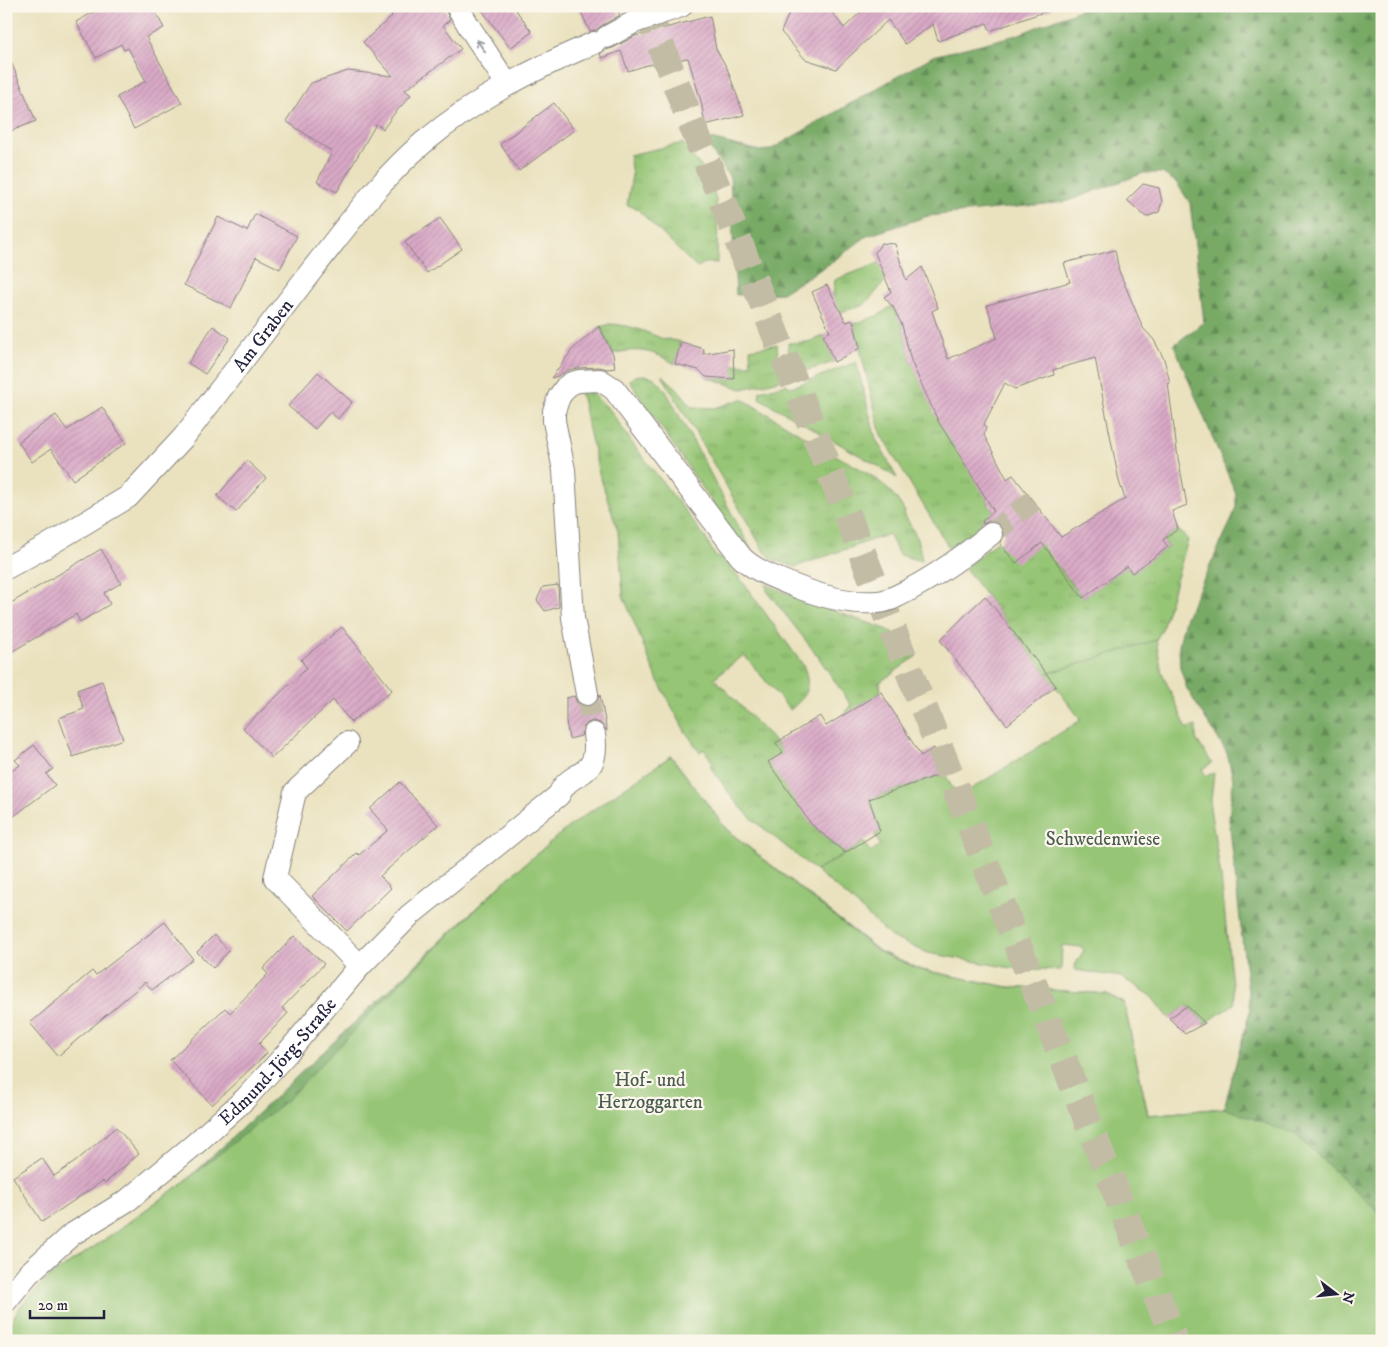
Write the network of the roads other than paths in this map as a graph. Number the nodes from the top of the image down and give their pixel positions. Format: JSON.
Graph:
{"nodes":[{"id":1,"x":457,"y":6,"type":"edge"},
{"id":2,"x":681,"y":6,"type":"edge"},
{"id":3,"x":507,"y":84,"type":"junction"},
{"id":4,"x":991,"y":534,"type":"tunnel mouth"},
{"id":5,"x":6,"y":568,"type":"edge"},
{"id":6,"x":587,"y":694,"type":"tunnel mouth"},
{"id":7,"x":594,"y":734,"type":"tunnel mouth"},
{"id":8,"x":347,"y":743,"type":"dead end"},
{"id":9,"x":360,"y":966,"type":"junction"},
{"id":10,"x":6,"y":1301,"type":"edge"}],
"edges":[{"from":3,"to":1,"type":"street","one_way":true},
{"from":2,"to":3,"type":"street","name":"Am Graben"},
{"from":3,"to":5,"type":"street","name":"Am Graben"},
{"from":4,"to":6,"type":"street"},
{"from":7,"to":9,"type":"street","name":"Edmund-Jörg-Straße"},
{"from":8,"to":9,"type":"street"},
{"from":9,"to":10,"type":"street","name":"Edmund-Jörg-Straße"}]}
